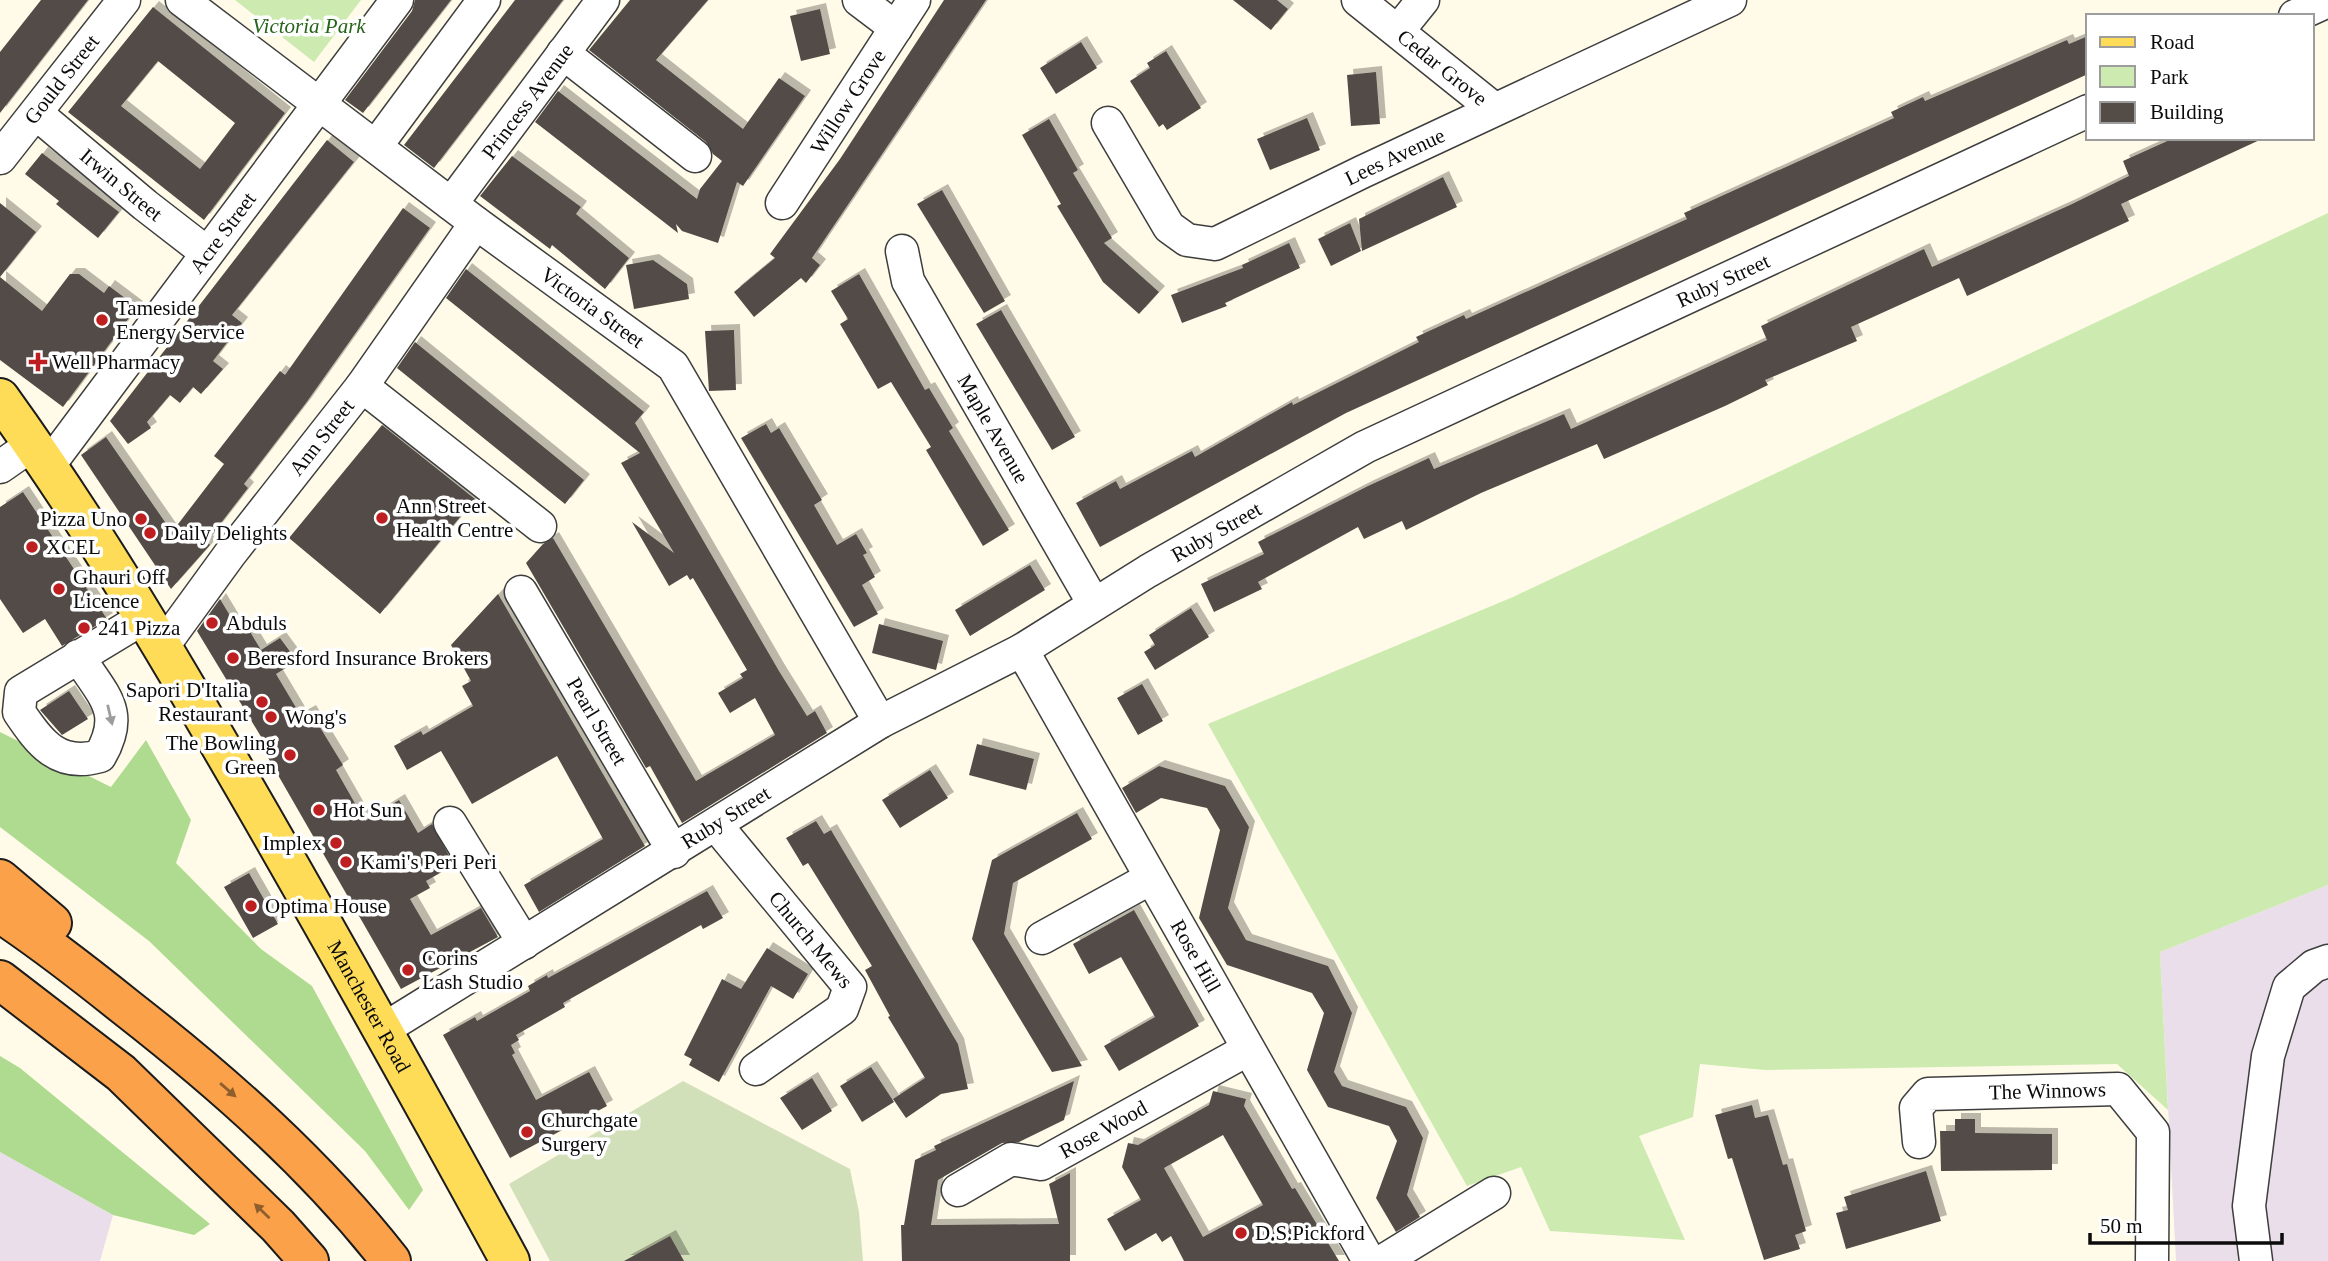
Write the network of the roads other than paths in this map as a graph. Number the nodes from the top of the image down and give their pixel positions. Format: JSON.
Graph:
{"nodes":[{"id":1,"x":124,"y":0,"type":"edge"},
{"id":2,"x":182,"y":0,"type":"edge"},
{"id":3,"x":397,"y":0,"type":"edge"},
{"id":4,"x":484,"y":0,"type":"edge"},
{"id":5,"x":603,"y":0,"type":"edge"},
{"id":6,"x":859,"y":0,"type":"edge"},
{"id":7,"x":914,"y":0,"type":"edge"},
{"id":8,"x":1358,"y":0,"type":"edge"},
{"id":9,"x":1423,"y":0,"type":"edge"},
{"id":10,"x":1730,"y":0,"type":"edge"},
{"id":11,"x":896,"y":28,"type":"junction"},
{"id":12,"x":1398,"y":31,"type":"junction"},
{"id":13,"x":563,"y":53,"type":"junction"},
{"id":14,"x":319,"y":104,"type":"junction"},
{"id":15,"x":1493,"y":109,"type":"junction"},
{"id":16,"x":2086,"y":112,"type":"edge"},
{"id":17,"x":37,"y":114,"type":"junction"},
{"id":18,"x":1108,"y":123,"type":"dead end"},
{"id":19,"x":376,"y":146,"type":"junction"},
{"id":20,"x":695,"y":156,"type":"dead end"},
{"id":21,"x":0,"y":158,"type":"edge"},
{"id":22,"x":782,"y":203,"type":"dead end"},
{"id":23,"x":451,"y":204,"type":"junction"},
{"id":24,"x":476,"y":223,"type":"junction"},
{"id":25,"x":902,"y":251,"type":"dead end"},
{"id":26,"x":207,"y":253,"type":"junction"},
{"id":27,"x":362,"y":386,"type":"junction"},
{"id":28,"x":0,"y":398,"type":"edge"},
{"id":29,"x":41,"y":454,"type":"junction"},
{"id":30,"x":0,"y":467,"type":"edge"},
{"id":31,"x":540,"y":526,"type":"dead end"},
{"id":32,"x":521,"y":592,"type":"dead end"},
{"id":33,"x":1094,"y":604,"type":"junction"},
{"id":34,"x":154,"y":631,"type":"junction"},
{"id":35,"x":1022,"y":650,"type":"junction"},
{"id":36,"x":78,"y":656,"type":"junction"},
{"id":37,"x":880,"y":722,"type":"junction"},
{"id":38,"x":450,"y":823,"type":"dead end"},
{"id":39,"x":716,"y":825,"type":"junction"},
{"id":40,"x":674,"y":852,"type":"junction"},
{"id":41,"x":1151,"y":878,"type":"junction"},
{"id":42,"x":0,"y":879,"type":"edge"},
{"id":43,"x":0,"y":913,"type":"edge"},
{"id":44,"x":1042,"y":938,"type":"dead end"},
{"id":45,"x":524,"y":943,"type":"junction"},
{"id":46,"x":2328,"y":961,"type":"edge"},
{"id":47,"x":0,"y":980,"type":"edge"},
{"id":48,"x":0,"y":1004,"type":"edge"},
{"id":49,"x":384,"y":1029,"type":"junction"},
{"id":50,"x":1247,"y":1051,"type":"junction"},
{"id":51,"x":188,"y":1056,"type":"junction"},
{"id":52,"x":756,"y":1069,"type":"dead end"},
{"id":53,"x":121,"y":1073,"type":"junction"},
{"id":54,"x":1919,"y":1142,"type":"dead end"},
{"id":55,"x":958,"y":1190,"type":"dead end"},
{"id":56,"x":1494,"y":1193,"type":"dead end"},
{"id":57,"x":309,"y":1261,"type":"edge"},
{"id":58,"x":391,"y":1261,"type":"edge"},
{"id":59,"x":510,"y":1261,"type":"edge"},
{"id":60,"x":1369,"y":1261,"type":"edge"},
{"id":61,"x":1383,"y":1261,"type":"edge"},
{"id":62,"x":2152,"y":1261,"type":"edge"},
{"id":63,"x":2256,"y":1261,"type":"edge"}],
"edges":[{"from":1,"to":17,"type":"street","name":"Gould Street"},
{"from":2,"to":14,"type":"street","name":"Victoria Street"},
{"from":3,"to":14,"type":"street","name":"Acre Street"},
{"from":4,"to":19,"type":"street"},
{"from":5,"to":13,"type":"street","name":"Princess Avenue"},
{"from":6,"to":11,"type":"street"},
{"from":7,"to":11,"type":"street","name":"Willow Grove"},
{"from":8,"to":12,"type":"street","name":"Cedar Grove"},
{"from":9,"to":12,"type":"street"},
{"from":10,"to":15,"type":"street","name":"Lees Avenue"},
{"from":11,"to":22,"type":"street","name":"Willow Grove"},
{"from":12,"to":15,"type":"street","name":"Cedar Grove"},
{"from":13,"to":20,"type":"street"},
{"from":13,"to":23,"type":"street","name":"Princess Avenue"},
{"from":14,"to":19,"type":"street","name":"Victoria Street"},
{"from":14,"to":26,"type":"street","name":"Acre Street"},
{"from":15,"to":18,"type":"street","name":"Lees Avenue"},
{"from":16,"to":33,"type":"street","name":"Ruby Street"},
{"from":17,"to":21,"type":"street","name":"Gould Street"},
{"from":17,"to":26,"type":"street","name":"Irwin Street"},
{"from":19,"to":23,"type":"street","name":"Victoria Street"},
{"from":23,"to":24,"type":"street","name":"Victoria Street"},
{"from":24,"to":27,"type":"street","name":"Ann Street"},
{"from":24,"to":37,"type":"street","name":"Victoria Street"},
{"from":25,"to":33,"type":"street","name":"Maple Avenue"},
{"from":26,"to":29,"type":"street","name":"Acre Street"},
{"from":27,"to":31,"type":"street"},
{"from":27,"to":34,"type":"street","name":"Ann Street"},
{"from":28,"to":29,"type":"main road","name":"Manchester Road"},
{"from":29,"to":30,"type":"street","name":"Acre Street"},
{"from":29,"to":34,"type":"main road","name":"Manchester Road"},
{"from":32,"to":40,"type":"street","name":"Pearl Street"},
{"from":33,"to":35,"type":"street","name":"Ruby Street"},
{"from":34,"to":36,"type":"street"},
{"from":34,"to":49,"type":"main road","name":"Manchester Road"},
{"from":35,"to":37,"type":"street","name":"Ruby Street"},
{"from":35,"to":41,"type":"street","name":"Rose Hill"},
{"from":36,"to":36,"type":"street","one_way":true},
{"from":37,"to":39,"type":"street","name":"Ruby Street"},
{"from":38,"to":45,"type":"street"},
{"from":39,"to":40,"type":"street","name":"Ruby Street"},
{"from":39,"to":52,"type":"street","name":"Church Mews"},
{"from":40,"to":45,"type":"street","name":"Ruby Street"},
{"from":41,"to":44,"type":"street"},
{"from":41,"to":50,"type":"street","name":"Rose Hill"},
{"from":42,"to":51,"type":"highway"},
{"from":43,"to":51,"type":"highway"},
{"from":45,"to":49,"type":"street","name":"Ruby Street"},
{"from":46,"to":63,"type":"street"},
{"from":47,"to":53,"type":"highway"},
{"from":48,"to":53,"type":"highway"},
{"from":49,"to":59,"type":"main road","name":"Manchester Road"},
{"from":50,"to":55,"type":"street","name":"Rose Wood"},
{"from":50,"to":60,"type":"street","name":"Rose Hill"},
{"from":51,"to":58,"type":"highway","one_way":true},
{"from":57,"to":53,"type":"highway","one_way":true},
{"from":54,"to":62,"type":"street","name":"The Winnows"},
{"from":56,"to":61,"type":"street"}]}
